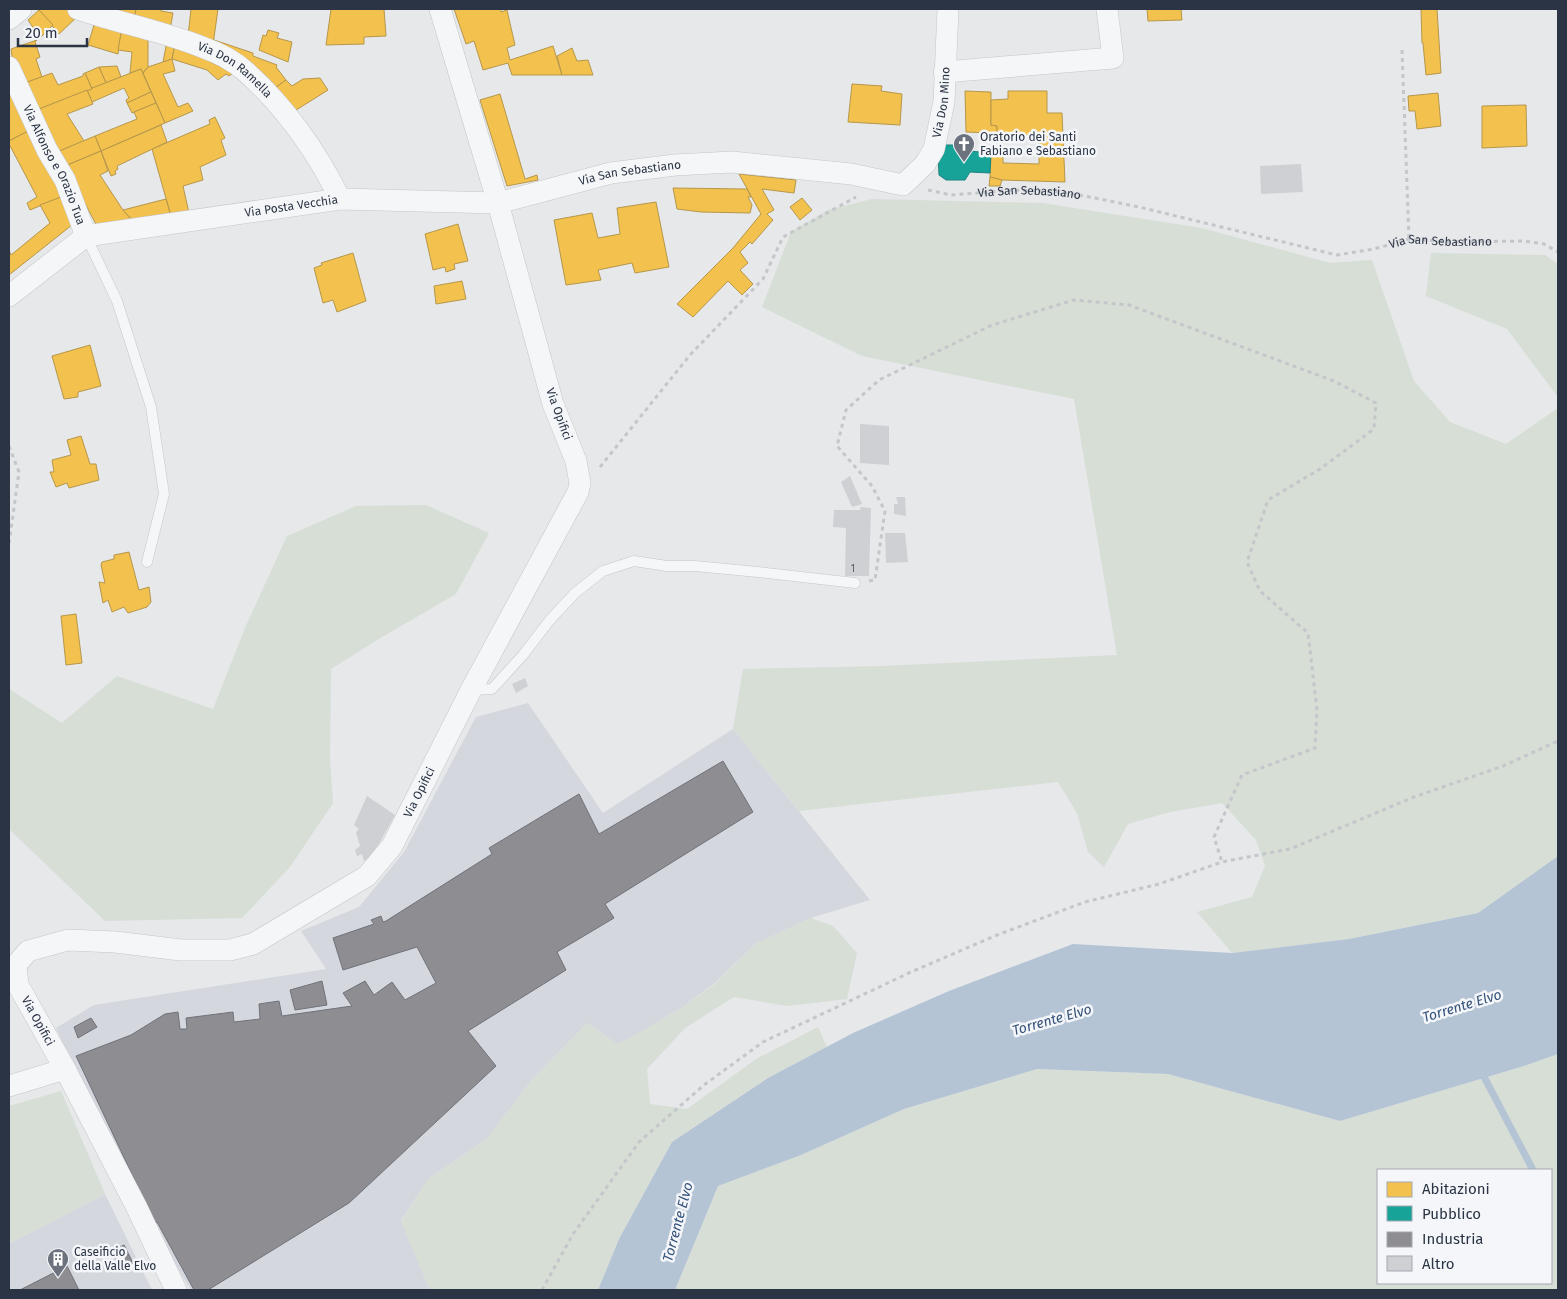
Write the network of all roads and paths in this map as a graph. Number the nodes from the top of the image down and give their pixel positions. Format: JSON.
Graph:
{"nodes":[{"id":1,"x":21,"y":9,"type":"edge"},
{"id":2,"x":78,"y":9,"type":"edge"},
{"id":3,"x":440,"y":9,"type":"edge"},
{"id":4,"x":948,"y":9,"type":"edge"},
{"id":5,"x":1107,"y":9,"type":"edge"},
{"id":6,"x":9,"y":19,"type":"edge"},
{"id":7,"x":1402,"y":50,"type":"dead end"},
{"id":8,"x":9,"y":67,"type":"edge"},
{"id":9,"x":944,"y":72,"type":"junction"},
{"id":10,"x":874,"y":179,"type":"junction"},
{"id":11,"x":903,"y":184,"type":"junction"},
{"id":12,"x":340,"y":199,"type":"junction"},
{"id":13,"x":498,"y":203,"type":"junction"},
{"id":14,"x":86,"y":236,"type":"junction"},
{"id":15,"x":1409,"y":239,"type":"junction"},
{"id":16,"x":1558,"y":252,"type":"edge"},
{"id":17,"x":9,"y":296,"type":"edge"},
{"id":18,"x":9,"y":446,"type":"edge"},
{"id":19,"x":578,"y":492,"type":"junction"},
{"id":20,"x":9,"y":542,"type":"edge"},
{"id":21,"x":147,"y":562,"type":"dead end"},
{"id":22,"x":855,"y":583,"type":"joint"},
{"id":23,"x":472,"y":690,"type":"junction"},
{"id":24,"x":1558,"y":741,"type":"edge"},
{"id":25,"x":1222,"y":862,"type":"junction"},
{"id":26,"x":65,"y":1069,"type":"junction"},
{"id":27,"x":9,"y":1086,"type":"edge"},
{"id":28,"x":176,"y":1290,"type":"edge"},
{"id":29,"x":542,"y":1290,"type":"edge"}],
"edges":[{"from":1,"to":6,"type":"street"},
{"from":2,"to":12,"type":"street","name":"Via Don Ramella"},
{"from":3,"to":13,"type":"street","name":"Via Opifici"},
{"from":4,"to":9,"type":"street","name":"Via Don Mino"},
{"from":5,"to":9,"type":"street"},
{"from":7,"to":15,"type":"path"},
{"from":8,"to":14,"type":"street","name":"Via Alfonso e Orazio Tua"},
{"from":9,"to":11,"type":"street","name":"Via Don Mino"},
{"from":10,"to":11,"type":"street","name":"Via San Sebastiano"},
{"from":10,"to":13,"type":"street","name":"Via San Sebastiano"},
{"from":10,"to":19,"type":"path"},
{"from":11,"to":15,"type":"path","name":"Via San Sebastiano"},
{"from":12,"to":13,"type":"street","name":"Via Posta Vecchia"},
{"from":12,"to":14,"type":"street","name":"Via Posta Vecchia"},
{"from":13,"to":19,"type":"street","name":"Via Opifici"},
{"from":14,"to":17,"type":"street"},
{"from":14,"to":21,"type":"lane"},
{"from":15,"to":16,"type":"path","name":"Via San Sebastiano"},
{"from":18,"to":20,"type":"path"},
{"from":19,"to":23,"type":"street","name":"Via Opifici"},
{"from":22,"to":23,"type":"lane"},
{"from":22,"to":25,"type":"path"},
{"from":23,"to":26,"type":"street","name":"Via Opifici"},
{"from":24,"to":25,"type":"path"},
{"from":25,"to":29,"type":"path"},
{"from":26,"to":27,"type":"street"},
{"from":26,"to":28,"type":"street","name":"Via Opifici"}]}
